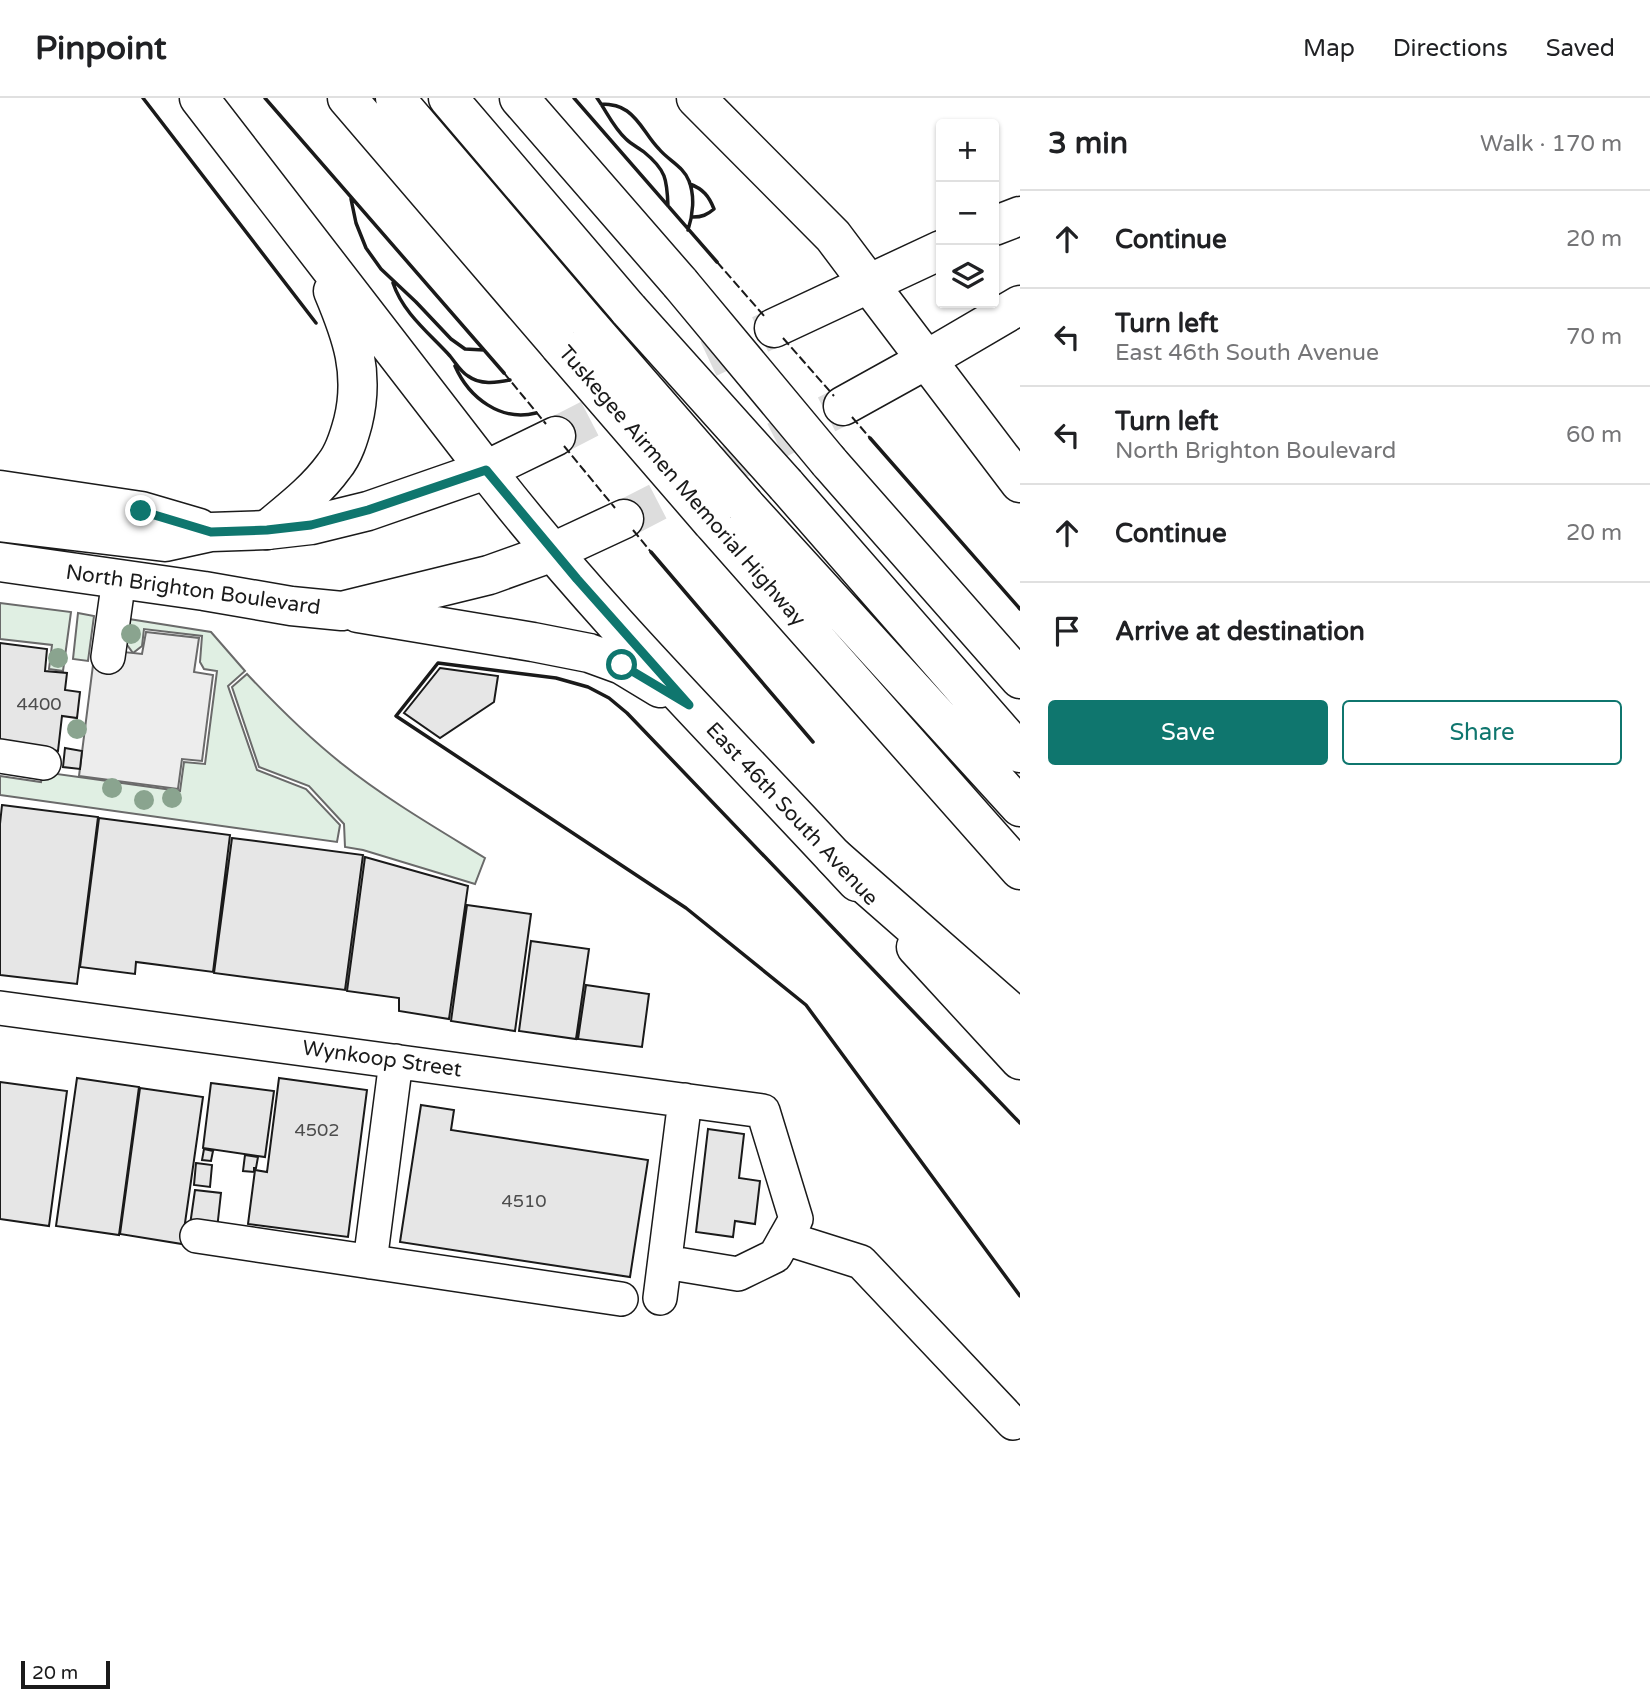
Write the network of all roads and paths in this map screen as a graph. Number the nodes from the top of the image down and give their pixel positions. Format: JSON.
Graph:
{"nodes":[{"id":1,"x":199,"y":98,"type":"edge"},
{"id":2,"x":347,"y":98,"type":"edge"},
{"id":3,"x":395,"y":98,"type":"edge"},
{"id":4,"x":448,"y":98,"type":"edge"},
{"id":5,"x":519,"y":98,"type":"edge"},
{"id":6,"x":696,"y":98,"type":"edge"},
{"id":7,"x":1020,"y":216,"type":"edge"},
{"id":8,"x":999,"y":224,"type":"edge"},
{"id":9,"x":316,"y":250,"type":"junction"},
{"id":10,"x":936,"y":252,"type":"edge"},
{"id":11,"x":869,"y":284,"type":"junction"},
{"id":12,"x":1020,"y":305,"type":"edge"},
{"id":13,"x":774,"y":328,"type":"tunnel mouth"},
{"id":14,"x":576,"y":337,"type":"junction"},
{"id":15,"x":926,"y":360,"type":"junction"},
{"id":16,"x":843,"y":406,"type":"tunnel mouth"},
{"id":17,"x":556,"y":436,"type":"tunnel mouth"},
{"id":18,"x":486,"y":470,"type":"junction"},
{"id":19,"x":1020,"y":483,"type":"edge"},
{"id":20,"x":0,"y":490,"type":"edge"},
{"id":21,"x":729,"y":513,"type":"junction"},
{"id":22,"x":624,"y":519,"type":"tunnel mouth"},
{"id":23,"x":0,"y":522,"type":"edge"},
{"id":24,"x":267,"y":530,"type":"junction"},
{"id":25,"x":211,"y":532,"type":"junction"},
{"id":26,"x":553,"y":552,"type":"junction"},
{"id":27,"x":0,"y":562,"type":"edge"},
{"id":28,"x":119,"y":579,"type":"junction"},
{"id":29,"x":342,"y":611,"type":"junction"},
{"id":30,"x":108,"y":657,"type":"dead end"},
{"id":31,"x":1020,"y":679,"type":"edge"},
{"id":32,"x":689,"y":705,"type":"junction"},
{"id":33,"x":1020,"y":753,"type":"edge"},
{"id":34,"x":0,"y":757,"type":"edge"},
{"id":35,"x":44,"y":763,"type":"dead end"},
{"id":36,"x":1020,"y":807,"type":"edge"},
{"id":37,"x":834,"y":857,"type":"junction"},
{"id":38,"x":1020,"y":870,"type":"edge"},
{"id":39,"x":0,"y":1008,"type":"edge"},
{"id":40,"x":1020,"y":1020,"type":"edge"},
{"id":41,"x":1020,"y":1060,"type":"edge"},
{"id":42,"x":396,"y":1061,"type":"junction"},
{"id":43,"x":685,"y":1100,"type":"junction"},
{"id":44,"x":197,"y":1236,"type":"dead end"},
{"id":45,"x":785,"y":1238,"type":"junction"},
{"id":46,"x":370,"y":1262,"type":"junction"},
{"id":47,"x":665,"y":1262,"type":"junction"},
{"id":48,"x":660,"y":1298,"type":"dead end"},
{"id":49,"x":621,"y":1299,"type":"dead end"},
{"id":50,"x":1013,"y":1423,"type":"dead end"}],
"edges":[{"from":1,"to":9,"type":"main road"},
{"from":2,"to":14,"type":"main road","name":"Tuskegee Airmen Memorial Highway"},
{"from":3,"to":14,"type":"main road"},
{"from":4,"to":33,"type":"main road","bridge":true},
{"from":5,"to":31,"type":"main road","bridge":true},
{"from":6,"to":11,"type":"main road"},
{"from":7,"to":8,"type":"main road"},
{"from":9,"to":18,"type":"main road","name":"East 46th South Avenue"},
{"from":9,"to":24,"type":"main road"},
{"from":10,"to":11,"type":"main road"},
{"from":11,"to":13,"type":"main road"},
{"from":11,"to":15,"type":"main road"},
{"from":12,"to":15,"type":"main road"},
{"from":14,"to":21,"type":"main road","name":"Tuskegee Airmen Memorial Highway","bridge":true},
{"from":15,"to":16,"type":"main road"},
{"from":15,"to":19,"type":"main road"},
{"from":17,"to":18,"type":"main road","name":"North Brighton Boulevard"},
{"from":18,"to":24,"type":"main road","name":"North Brighton Boulevard"},
{"from":18,"to":26,"type":"main road","name":"East 46th South Avenue"},
{"from":20,"to":25,"type":"main road"},
{"from":21,"to":36,"type":"main road"},
{"from":21,"to":38,"type":"main road","name":"Tuskegee Airmen Memorial Highway"},
{"from":22,"to":26,"type":"main road","name":"North Brighton Boulevard"},
{"from":23,"to":25,"type":"main road","name":"North Brighton Boulevard"},
{"from":24,"to":25,"type":"main road","name":"North Brighton Boulevard"},
{"from":26,"to":29,"type":"main road","name":"North Brighton Boulevard"},
{"from":26,"to":32,"type":"main road","name":"East 46th South Avenue"},
{"from":27,"to":28,"type":"main road","name":"North Brighton Boulevard"},
{"from":28,"to":29,"type":"main road","name":"North Brighton Boulevard"},
{"from":28,"to":30,"type":"street"},
{"from":29,"to":32,"type":"main road"},
{"from":32,"to":37,"type":"main road","name":"East 46th South Avenue"},
{"from":34,"to":35,"type":"street"},
{"from":37,"to":40,"type":"main road"},
{"from":37,"to":41,"type":"main road","name":"East 46th South Avenue"},
{"from":39,"to":42,"type":"street","name":"Wynkoop Street"},
{"from":42,"to":43,"type":"street","name":"Wynkoop Street"},
{"from":42,"to":46,"type":"street"},
{"from":43,"to":45,"type":"street","name":"Wynkoop Street"},
{"from":43,"to":47,"type":"street"},
{"from":44,"to":46,"type":"street"},
{"from":45,"to":47,"type":"street"},
{"from":45,"to":50,"type":"street"},
{"from":46,"to":49,"type":"street"},
{"from":47,"to":48,"type":"street"}]}
